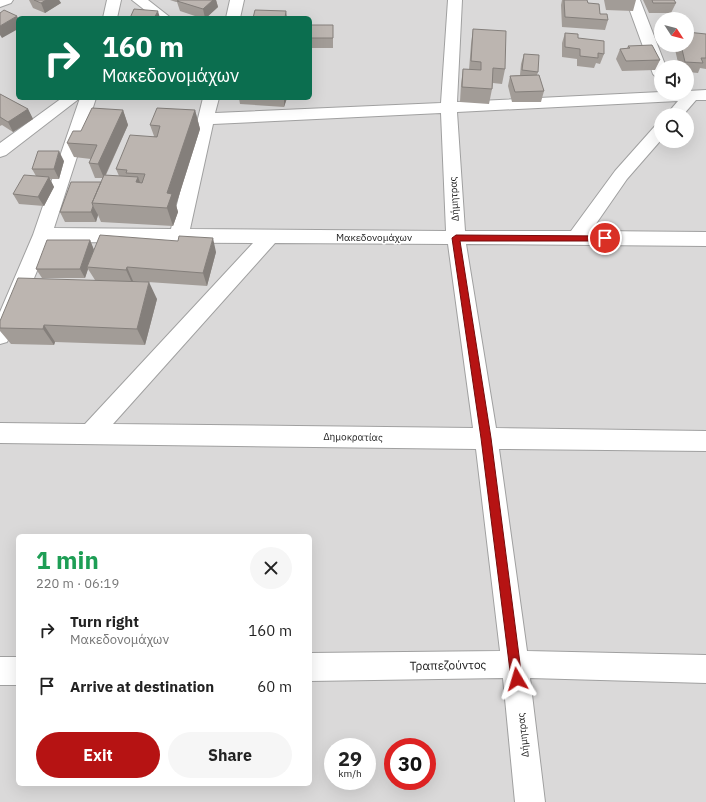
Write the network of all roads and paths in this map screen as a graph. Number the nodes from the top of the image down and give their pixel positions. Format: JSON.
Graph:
{"nodes":[{"id":1,"x":6,"y":0,"type":"edge"},
{"id":2,"x":114,"y":0,"type":"edge"},
{"id":3,"x":139,"y":0,"type":"edge"},
{"id":4,"x":237,"y":0,"type":"edge"},
{"id":5,"x":455,"y":0,"type":"edge"},
{"id":6,"x":633,"y":0,"type":"edge"},
{"id":7,"x":0,"y":3,"type":"edge"},
{"id":8,"x":110,"y":16,"type":"edge"},
{"id":9,"x":161,"y":16,"type":"edge"},
{"id":10,"x":233,"y":16,"type":"edge"},
{"id":11,"x":656,"y":60,"type":"edge"},
{"id":12,"x":699,"y":95,"type":"edge"},
{"id":13,"x":654,"y":96,"type":"edge"},
{"id":14,"x":69,"y":100,"type":"edge"},
{"id":15,"x":87,"y":100,"type":"edge"},
{"id":16,"x":210,"y":100,"type":"edge"},
{"id":17,"x":449,"y":107,"type":"junction"},
{"id":18,"x":683,"y":108,"type":"edge"},
{"id":19,"x":205,"y":119,"type":"junction"},
{"id":20,"x":654,"y":138,"type":"edge"},
{"id":21,"x":0,"y":150,"type":"edge"},
{"id":22,"x":42,"y":235,"type":"junction"},
{"id":23,"x":179,"y":235,"type":"junction"},
{"id":24,"x":270,"y":237,"type":"junction"},
{"id":25,"x":456,"y":238,"type":"junction"},
{"id":26,"x":576,"y":238,"type":"junction"},
{"id":27,"x":706,"y":239,"type":"edge"},
{"id":28,"x":0,"y":336,"type":"edge"},
{"id":29,"x":0,"y":433,"type":"edge"},
{"id":30,"x":90,"y":434,"type":"junction"},
{"id":31,"x":486,"y":438,"type":"junction"},
{"id":32,"x":706,"y":441,"type":"edge"},
{"id":33,"x":515,"y":664,"type":"junction"},
{"id":34,"x":312,"y":667,"type":"edge"},
{"id":35,"x":706,"y":670,"type":"edge"},
{"id":36,"x":0,"y":671,"type":"edge"},
{"id":37,"x":16,"y":671,"type":"edge"},
{"id":38,"x":530,"y":802,"type":"edge"}],
"edges":[{"from":1,"to":7,"type":"street"},
{"from":2,"to":8,"type":"street"},
{"from":3,"to":9,"type":"street"},
{"from":4,"to":10,"type":"street"},
{"from":5,"to":17,"type":"street","name":"Δήμητρας"},
{"from":6,"to":11,"type":"street"},
{"from":12,"to":18,"type":"street"},
{"from":13,"to":17,"type":"street"},
{"from":14,"to":21,"type":"street"},
{"from":15,"to":22,"type":"street"},
{"from":16,"to":19,"type":"street"},
{"from":17,"to":19,"type":"street"},
{"from":17,"to":25,"type":"street","name":"Δήμητρας"},
{"from":19,"to":23,"type":"street"},
{"from":20,"to":26,"type":"street"},
{"from":22,"to":23,"type":"street","name":"Μακεδονομάχων"},
{"from":22,"to":28,"type":"street"},
{"from":23,"to":24,"type":"street","name":"Μακεδονομάχων"},
{"from":24,"to":25,"type":"street","name":"Μακεδονομάχων"},
{"from":24,"to":30,"type":"street"},
{"from":25,"to":26,"type":"street","name":"Μακεδονομάχων"},
{"from":25,"to":31,"type":"street","name":"Δήμητρας"},
{"from":26,"to":27,"type":"street","name":"Μακεδονομάχων"},
{"from":29,"to":30,"type":"street","name":"Δημοκρατίας"},
{"from":30,"to":31,"type":"street","name":"Δημοκρατίας"},
{"from":31,"to":32,"type":"street","name":"Δημοκρατίας"},
{"from":31,"to":33,"type":"street","name":"Δήμητρας"},
{"from":33,"to":34,"type":"street","name":"Τραπεζούντος"},
{"from":33,"to":35,"type":"street","name":"Τραπεζούντος"},
{"from":33,"to":38,"type":"street","name":"Δήμητρας"},
{"from":36,"to":37,"type":"street"}]}
